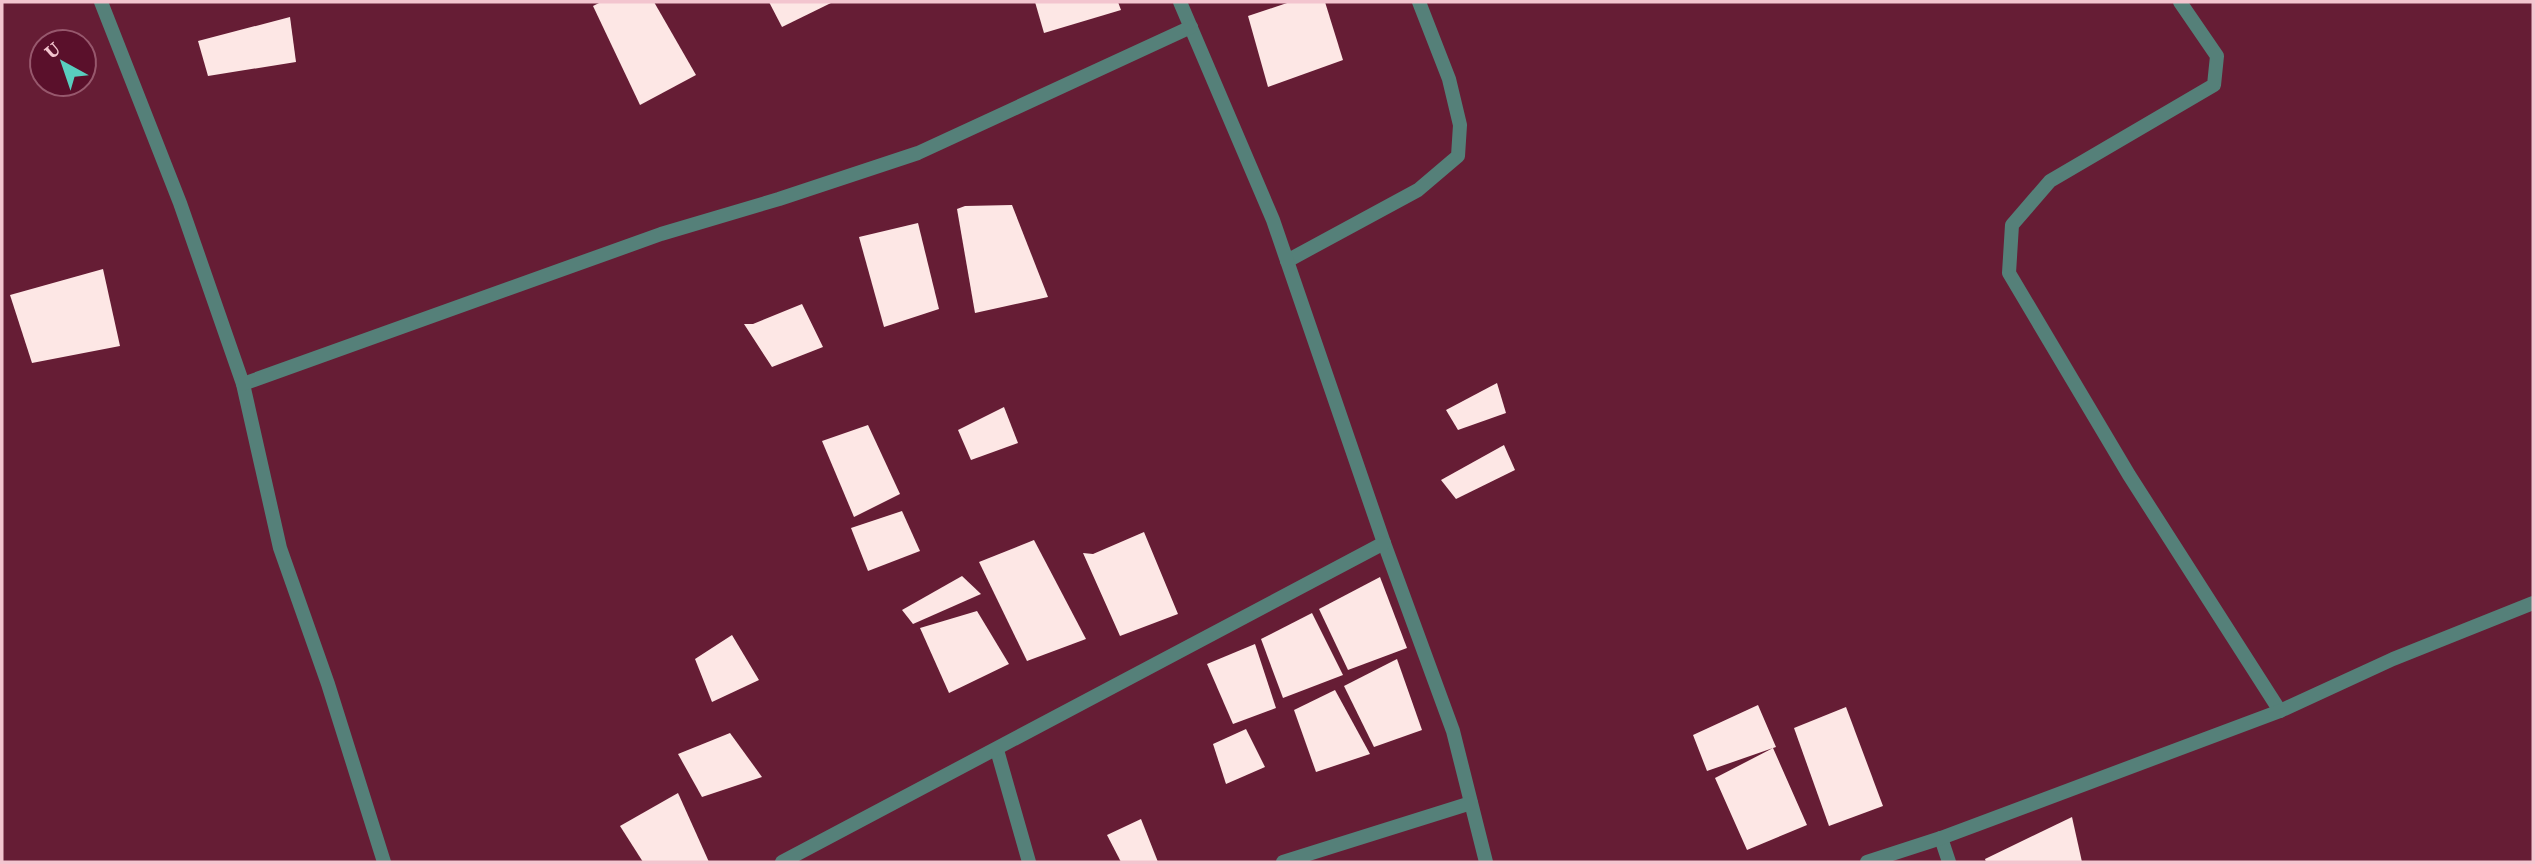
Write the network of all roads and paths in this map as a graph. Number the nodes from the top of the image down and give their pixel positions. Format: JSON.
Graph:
{"nodes":[{"id":1,"x":101,"y":2,"type":"edge"},
{"id":2,"x":1180,"y":2,"type":"edge"},
{"id":3,"x":1419,"y":2,"type":"edge"},
{"id":4,"x":2180,"y":2,"type":"edge"},
{"id":5,"x":1191,"y":27,"type":"junction"},
{"id":6,"x":1287,"y":261,"type":"junction"},
{"id":7,"x":243,"y":384,"type":"junction"},
{"id":8,"x":1384,"y":543,"type":"junction"},
{"id":9,"x":2533,"y":603,"type":"edge"},
{"id":10,"x":2280,"y":711,"type":"junction"},
{"id":11,"x":997,"y":750,"type":"junction"},
{"id":12,"x":1471,"y":803,"type":"junction"},
{"id":13,"x":1941,"y":838,"type":"junction"},
{"id":14,"x":384,"y":862,"type":"edge"},
{"id":15,"x":782,"y":862,"type":"edge"},
{"id":16,"x":1029,"y":862,"type":"edge"},
{"id":17,"x":1283,"y":862,"type":"edge"},
{"id":18,"x":1486,"y":862,"type":"edge"},
{"id":19,"x":1867,"y":862,"type":"edge"},
{"id":20,"x":1950,"y":862,"type":"edge"}],
"edges":[{"from":1,"to":7,"type":"street"},
{"from":2,"to":5,"type":"street"},
{"from":3,"to":6,"type":"street"},
{"from":4,"to":10,"type":"street"},
{"from":5,"to":6,"type":"street"},
{"from":5,"to":7,"type":"street"},
{"from":6,"to":8,"type":"street"},
{"from":7,"to":14,"type":"street"},
{"from":8,"to":11,"type":"street"},
{"from":8,"to":12,"type":"street"},
{"from":9,"to":10,"type":"street"},
{"from":10,"to":13,"type":"street"},
{"from":11,"to":15,"type":"street"},
{"from":11,"to":16,"type":"street"},
{"from":12,"to":17,"type":"street"},
{"from":12,"to":18,"type":"street"},
{"from":13,"to":19,"type":"street"},
{"from":13,"to":20,"type":"street"}]}
